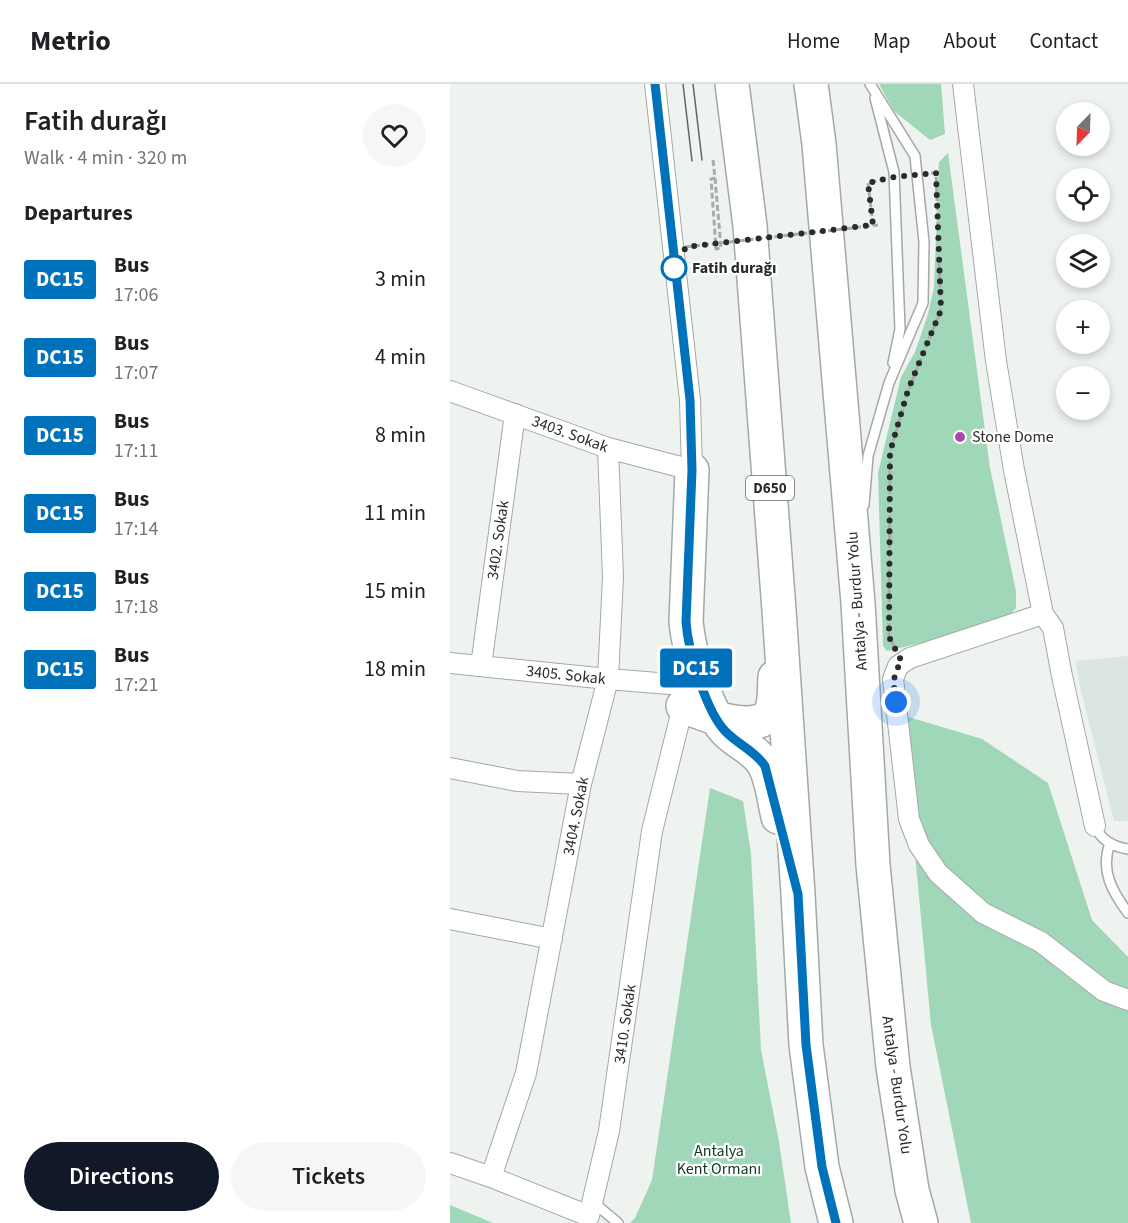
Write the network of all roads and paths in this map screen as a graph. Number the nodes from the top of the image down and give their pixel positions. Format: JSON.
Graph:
{"nodes":[{"id":1,"x":655,"y":84,"type":"edge"},
{"id":2,"x":732,"y":84,"type":"edge"},
{"id":3,"x":811,"y":84,"type":"edge"},
{"id":4,"x":963,"y":84,"type":"edge"},
{"id":5,"x":872,"y":88,"type":"edge"},
{"id":6,"x":713,"y":160,"type":"dead end"},
{"id":7,"x":917,"y":175,"type":"junction"},
{"id":8,"x":894,"y":177,"type":"junction"},
{"id":9,"x":715,"y":178,"type":"junction"},
{"id":10,"x":873,"y":225,"type":"junction"},
{"id":11,"x":878,"y":225,"type":"dead end"},
{"id":12,"x":938,"y":230,"type":"dead end"},
{"id":13,"x":721,"y":243,"type":"junction"},
{"id":14,"x":686,"y":247,"type":"dead end"},
{"id":15,"x":939,"y":253,"type":"dead end"},
{"id":16,"x":889,"y":383,"type":"junction"},
{"id":17,"x":450,"y":392,"type":"edge"},
{"id":18,"x":515,"y":414,"type":"junction"},
{"id":19,"x":608,"y":448,"type":"junction"},
{"id":20,"x":692,"y":470,"type":"junction"},
{"id":21,"x":864,"y":513,"type":"dead end"},
{"id":22,"x":862,"y":535,"type":"dead end"},
{"id":23,"x":858,"y":603,"type":"junction"},
{"id":24,"x":779,"y":610,"type":"junction"},
{"id":25,"x":1043,"y":614,"type":"junction"},
{"id":26,"x":902,"y":662,"type":"junction"},
{"id":27,"x":450,"y":663,"type":"edge"},
{"id":28,"x":481,"y":666,"type":"junction"},
{"id":29,"x":608,"y":680,"type":"junction"},
{"id":30,"x":682,"y":696,"type":"junction"},
{"id":31,"x":717,"y":720,"type":"junction"},
{"id":32,"x":450,"y":768,"type":"edge"},
{"id":33,"x":581,"y":784,"type":"junction"},
{"id":34,"x":1095,"y":826,"type":"joint"},
{"id":35,"x":1110,"y":843,"type":"junction"},
{"id":36,"x":1128,"y":849,"type":"edge"},
{"id":37,"x":798,"y":894,"type":"junction"},
{"id":38,"x":1128,"y":913,"type":"edge"},
{"id":39,"x":450,"y":919,"type":"edge"},
{"id":40,"x":552,"y":939,"type":"junction"},
{"id":41,"x":1128,"y":1000,"type":"edge"},
{"id":42,"x":450,"y":1163,"type":"edge"},
{"id":43,"x":491,"y":1177,"type":"junction"},
{"id":44,"x":593,"y":1202,"type":"junction"},
{"id":45,"x":618,"y":1223,"type":"edge"},
{"id":46,"x":836,"y":1223,"type":"edge"},
{"id":47,"x":921,"y":1223,"type":"edge"}],
"edges":[{"from":1,"to":20,"type":"street"},
{"from":2,"to":24,"type":"highway","number":"D650"},
{"from":3,"to":23,"type":"highway","name":"Antalya - Burdur Yolu"},
{"from":4,"to":25,"type":"street"},
{"from":5,"to":7,"type":"lane"},
{"from":5,"to":8,"type":"lane"},
{"from":6,"to":9,"type":"path"},
{"from":7,"to":12,"type":"path"},
{"from":7,"to":16,"type":"lane"},
{"from":8,"to":10,"type":"path"},
{"from":8,"to":16,"type":"lane"},
{"from":9,"to":13,"type":"path"},
{"from":9,"to":13,"type":"path","bridge":true},
{"from":10,"to":11,"type":"path","bridge":true},
{"from":10,"to":13,"type":"path","bridge":true},
{"from":13,"to":14,"type":"path","bridge":true},
{"from":15,"to":26,"type":"path"},
{"from":16,"to":21,"type":"lane"},
{"from":17,"to":18,"type":"street","name":"3403. Sokak"},
{"from":18,"to":19,"type":"street","name":"3403. Sokak"},
{"from":18,"to":28,"type":"street","name":"3402. Sokak"},
{"from":19,"to":20,"type":"street","name":"3403. Sokak"},
{"from":19,"to":29,"type":"street","name":"3404. Sokak"},
{"from":20,"to":31,"type":"highway"},
{"from":22,"to":23,"type":"lane"},
{"from":23,"to":47,"type":"highway","name":"Antalya - Burdur Yolu"},
{"from":24,"to":31,"type":"highway"},
{"from":24,"to":37,"type":"highway","number":"D650"},
{"from":25,"to":26,"type":"street"},
{"from":25,"to":34,"type":"street"},
{"from":26,"to":41,"type":"street"},
{"from":27,"to":28,"type":"street","name":"3405. Sokak"},
{"from":28,"to":29,"type":"street","name":"3405. Sokak"},
{"from":29,"to":30,"type":"street","name":"3405. Sokak"},
{"from":29,"to":33,"type":"street","name":"3404. Sokak"},
{"from":30,"to":31,"type":"highway"},
{"from":30,"to":44,"type":"street","name":"3410. Sokak"},
{"from":31,"to":37,"type":"highway"},
{"from":32,"to":33,"type":"street"},
{"from":33,"to":40,"type":"street","name":"3404. Sokak"},
{"from":34,"to":35,"type":"lane"},
{"from":35,"to":36,"type":"lane"},
{"from":35,"to":38,"type":"lane"},
{"from":37,"to":46,"type":"highway","number":"D650"},
{"from":39,"to":40,"type":"street"},
{"from":40,"to":43,"type":"street","name":"3404. Sokak"},
{"from":42,"to":43,"type":"street"},
{"from":43,"to":44,"type":"street"},
{"from":44,"to":45,"type":"lane"}]}
